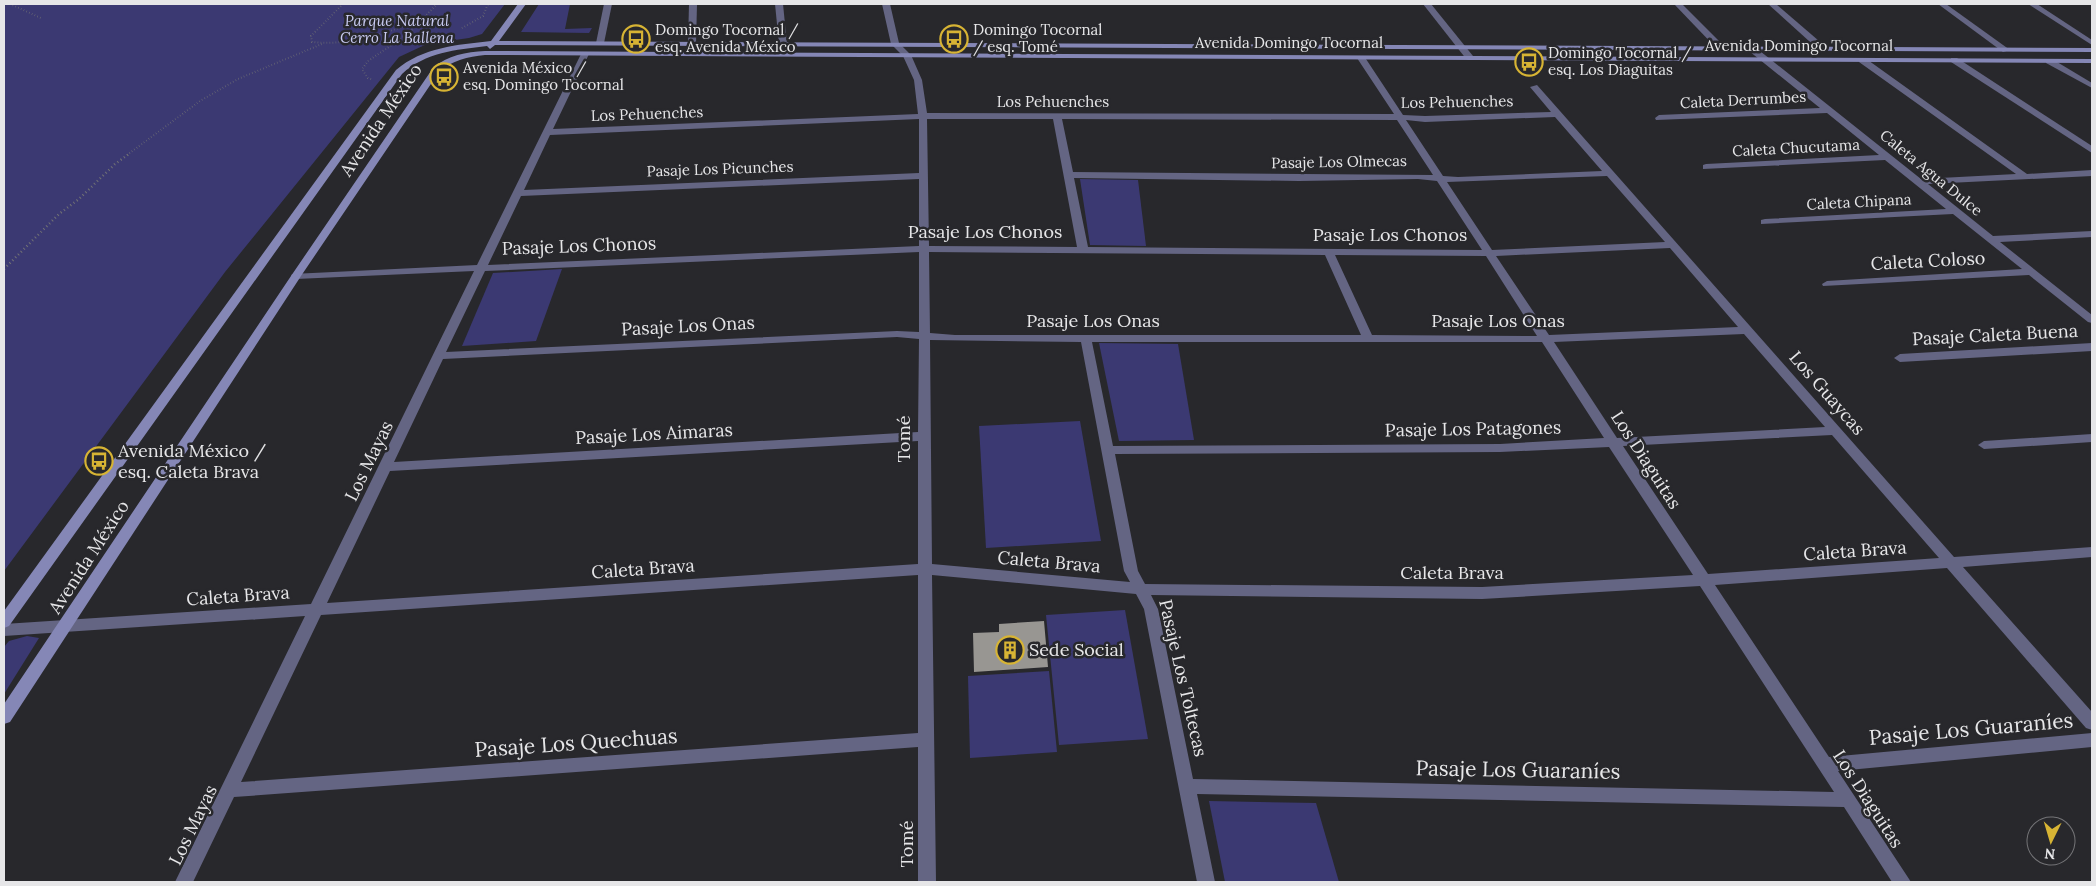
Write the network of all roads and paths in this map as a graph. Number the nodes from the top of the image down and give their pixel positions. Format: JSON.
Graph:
{"nodes":[{"id":1,"x":10,"y":4,"type":"edge"},
{"id":2,"x":343,"y":4,"type":"edge"},
{"id":3,"x":437,"y":4,"type":"edge"},
{"id":4,"x":522,"y":4,"type":"edge"},
{"id":5,"x":608,"y":4,"type":"edge"},
{"id":6,"x":692,"y":4,"type":"edge"},
{"id":7,"x":780,"y":4,"type":"edge"},
{"id":8,"x":886,"y":4,"type":"edge"},
{"id":9,"x":1427,"y":4,"type":"edge"},
{"id":10,"x":1678,"y":4,"type":"edge"},
{"id":11,"x":1772,"y":4,"type":"edge"},
{"id":12,"x":1942,"y":4,"type":"edge"},
{"id":13,"x":2032,"y":4,"type":"edge"},
{"id":14,"x":41,"y":18,"type":"dead end"},
{"id":15,"x":419,"y":20,"type":"junction"},
{"id":16,"x":493,"y":43,"type":"junction"},
{"id":17,"x":600,"y":43,"type":"junction"},
{"id":18,"x":2092,"y":43,"type":"edge"},
{"id":19,"x":322,"y":44,"type":"junction"},
{"id":20,"x":692,"y":44,"type":"junction"},
{"id":21,"x":783,"y":44,"type":"junction"},
{"id":22,"x":895,"y":44,"type":"junction"},
{"id":23,"x":1462,"y":48,"type":"junction"},
{"id":24,"x":1722,"y":49,"type":"junction"},
{"id":25,"x":1752,"y":49,"type":"junction"},
{"id":26,"x":1823,"y":49,"type":"junction"},
{"id":27,"x":2006,"y":50,"type":"junction"},
{"id":28,"x":2092,"y":50,"type":"edge"},
{"id":29,"x":485,"y":53,"type":"junction"},
{"id":30,"x":585,"y":54,"type":"junction"},
{"id":31,"x":907,"y":55,"type":"junction"},
{"id":32,"x":1361,"y":58,"type":"junction"},
{"id":33,"x":1470,"y":58,"type":"junction"},
{"id":34,"x":1765,"y":60,"type":"junction"},
{"id":35,"x":1862,"y":60,"type":"junction"},
{"id":36,"x":1954,"y":60,"type":"junction"},
{"id":37,"x":2049,"y":61,"type":"junction"},
{"id":38,"x":2092,"y":61,"type":"edge"},
{"id":39,"x":391,"y":84,"type":"junction"},
{"id":40,"x":1534,"y":86,"type":"dead end"},
{"id":41,"x":2092,"y":86,"type":"edge"},
{"id":42,"x":1828,"y":110,"type":"junction"},
{"id":43,"x":1558,"y":114,"type":"junction"},
{"id":44,"x":923,"y":116,"type":"junction"},
{"id":45,"x":1057,"y":116,"type":"junction"},
{"id":46,"x":1401,"y":118,"type":"junction"},
{"id":47,"x":1659,"y":118,"type":"dead end"},
{"id":48,"x":547,"y":132,"type":"junction"},
{"id":49,"x":2092,"y":150,"type":"edge"},
{"id":50,"x":1888,"y":157,"type":"junction"},
{"id":51,"x":1706,"y":167,"type":"dead end"},
{"id":52,"x":1610,"y":172,"type":"junction"},
{"id":53,"x":2092,"y":174,"type":"edge"},
{"id":54,"x":1068,"y":175,"type":"junction"},
{"id":55,"x":923,"y":176,"type":"junction"},
{"id":56,"x":2026,"y":177,"type":"junction"},
{"id":57,"x":1440,"y":178,"type":"junction"},
{"id":58,"x":1918,"y":182,"type":"junction"},
{"id":59,"x":518,"y":193,"type":"junction"},
{"id":60,"x":1956,"y":211,"type":"junction"},
{"id":61,"x":1765,"y":222,"type":"dead end"},
{"id":62,"x":2092,"y":234,"type":"edge"},
{"id":63,"x":1991,"y":239,"type":"junction"},
{"id":64,"x":1674,"y":245,"type":"junction"},
{"id":65,"x":924,"y":249,"type":"junction"},
{"id":66,"x":1083,"y":250,"type":"junction"},
{"id":67,"x":1329,"y":252,"type":"junction"},
{"id":68,"x":1489,"y":253,"type":"junction"},
{"id":69,"x":482,"y":268,"type":"junction"},
{"id":70,"x":4,"y":269,"type":"edge"},
{"id":71,"x":2032,"y":272,"type":"junction"},
{"id":72,"x":296,"y":276,"type":"junction"},
{"id":73,"x":1827,"y":284,"type":"dead end"},
{"id":74,"x":2092,"y":305,"type":"edge"},
{"id":75,"x":2074,"y":306,"type":"junction"},
{"id":76,"x":2092,"y":320,"type":"edge"},
{"id":77,"x":1748,"y":330,"type":"junction"},
{"id":78,"x":924,"y":336,"type":"junction"},
{"id":79,"x":1086,"y":339,"type":"junction"},
{"id":80,"x":1368,"y":339,"type":"junction"},
{"id":81,"x":1546,"y":339,"type":"junction"},
{"id":82,"x":2092,"y":347,"type":"edge"},
{"id":83,"x":439,"y":356,"type":"junction"},
{"id":84,"x":1900,"y":358,"type":"dead end"},
{"id":85,"x":1837,"y":431,"type":"junction"},
{"id":86,"x":924,"y":436,"type":"junction"},
{"id":87,"x":2092,"y":438,"type":"edge"},
{"id":88,"x":1614,"y":443,"type":"junction"},
{"id":89,"x":1984,"y":445,"type":"dead end"},
{"id":90,"x":1108,"y":450,"type":"junction"},
{"id":91,"x":385,"y":467,"type":"junction"},
{"id":92,"x":2092,"y":552,"type":"edge"},
{"id":93,"x":1952,"y":562,"type":"junction"},
{"id":94,"x":925,"y":569,"type":"junction"},
{"id":95,"x":1704,"y":581,"type":"junction"},
{"id":96,"x":1140,"y":589,"type":"junction"},
{"id":97,"x":316,"y":609,"type":"junction"},
{"id":98,"x":4,"y":622,"type":"edge"},
{"id":99,"x":65,"y":626,"type":"junction"},
{"id":100,"x":4,"y":630,"type":"edge"},
{"id":101,"x":4,"y":717,"type":"edge"},
{"id":102,"x":2092,"y":723,"type":"edge"},
{"id":103,"x":926,"y":739,"type":"junction"},
{"id":104,"x":2092,"y":740,"type":"edge"},
{"id":105,"x":1825,"y":765,"type":"junction"},
{"id":106,"x":1187,"y":786,"type":"junction"},
{"id":107,"x":229,"y":790,"type":"junction"},
{"id":108,"x":1848,"y":800,"type":"junction"},
{"id":109,"x":184,"y":882,"type":"edge"},
{"id":110,"x":927,"y":882,"type":"edge"},
{"id":111,"x":1206,"y":882,"type":"edge"},
{"id":112,"x":1902,"y":882,"type":"edge"}],
"edges":[{"from":1,"to":14,"type":"path"},
{"from":2,"to":19,"type":"path"},
{"from":3,"to":15,"type":"path"},
{"from":4,"to":16,"type":"main road"},
{"from":5,"to":17,"type":"street"},
{"from":6,"to":20,"type":"street"},
{"from":7,"to":21,"type":"street"},
{"from":8,"to":22,"type":"street"},
{"from":9,"to":23,"type":"street"},
{"from":10,"to":24,"type":"street"},
{"from":11,"to":26,"type":"street"},
{"from":12,"to":27,"type":"street"},
{"from":13,"to":18,"type":"street"},
{"from":15,"to":19,"type":"path"},
{"from":15,"to":39,"type":"path"},
{"from":16,"to":17,"type":"main road","name":"Avenida Domingo Tocornal"},
{"from":16,"to":29,"type":"main road"},
{"from":16,"to":39,"type":"main road","name":"Avenida México"},
{"from":17,"to":20,"type":"main road","name":"Avenida Domingo Tocornal"},
{"from":19,"to":70,"type":"path"},
{"from":20,"to":21,"type":"main road","name":"Avenida Domingo Tocornal"},
{"from":21,"to":22,"type":"main road","name":"Avenida Domingo Tocornal"},
{"from":22,"to":23,"type":"main road","name":"Avenida Domingo Tocornal"},
{"from":22,"to":31,"type":"street","name":"Tomé"},
{"from":23,"to":24,"type":"main road","name":"Avenida Domingo Tocornal"},
{"from":23,"to":33,"type":"street"},
{"from":24,"to":25,"type":"main road","name":"Avenida Domingo Tocornal"},
{"from":25,"to":26,"type":"main road","name":"Avenida Domingo Tocornal"},
{"from":25,"to":34,"type":"street","name":"Caleta Agua Dulce"},
{"from":26,"to":27,"type":"main road","name":"Avenida Domingo Tocornal"},
{"from":27,"to":28,"type":"main road","name":"Avenida Domingo Tocornal"},
{"from":29,"to":30,"type":"main road","name":"Avenida Domingo Tocornal"},
{"from":29,"to":72,"type":"main road","name":"Avenida México"},
{"from":30,"to":31,"type":"main road","name":"Avenida Domingo Tocornal"},
{"from":30,"to":48,"type":"street","name":"Los Mayas"},
{"from":31,"to":32,"type":"main road","name":"Avenida Domingo Tocornal"},
{"from":31,"to":44,"type":"street","name":"Tomé"},
{"from":32,"to":33,"type":"main road","name":"Avenida Domingo Tocornal"},
{"from":32,"to":46,"type":"street","name":"Los Diaguitas"},
{"from":33,"to":34,"type":"main road","name":"Avenida Domingo Tocornal"},
{"from":34,"to":35,"type":"main road","name":"Avenida Domingo Tocornal"},
{"from":34,"to":42,"type":"street","name":"Caleta Agua Dulce"},
{"from":35,"to":36,"type":"main road","name":"Avenida Domingo Tocornal"},
{"from":35,"to":56,"type":"street"},
{"from":36,"to":37,"type":"main road","name":"Avenida Domingo Tocornal"},
{"from":36,"to":49,"type":"street"},
{"from":37,"to":38,"type":"main road","name":"Avenida Domingo Tocornal"},
{"from":37,"to":41,"type":"street"},
{"from":39,"to":98,"type":"main road","name":"Avenida México"},
{"from":40,"to":43,"type":"street","name":"Los Guaycas"},
{"from":42,"to":47,"type":"street","name":"Caleta Derrumbes"},
{"from":42,"to":50,"type":"street","name":"Caleta Agua Dulce"},
{"from":43,"to":46,"type":"street","name":"Los Pehuenches"},
{"from":43,"to":52,"type":"street","name":"Los Guaycas"},
{"from":44,"to":45,"type":"street","name":"Los Pehuenches"},
{"from":44,"to":48,"type":"street","name":"Los Pehuenches"},
{"from":44,"to":55,"type":"street","name":"Tomé"},
{"from":45,"to":46,"type":"street","name":"Los Pehuenches"},
{"from":45,"to":54,"type":"street"},
{"from":46,"to":57,"type":"street","name":"Los Diaguitas"},
{"from":48,"to":59,"type":"street","name":"Los Mayas"},
{"from":50,"to":51,"type":"street","name":"Caleta Chucutama"},
{"from":50,"to":58,"type":"street","name":"Caleta Agua Dulce"},
{"from":52,"to":57,"type":"street","name":"Pasaje Los Olmecas"},
{"from":52,"to":64,"type":"street","name":"Los Guaycas"},
{"from":53,"to":56,"type":"street"},
{"from":54,"to":57,"type":"street","name":"Pasaje Los Olmecas"},
{"from":54,"to":66,"type":"street"},
{"from":55,"to":59,"type":"street","name":"Pasaje Los Picunches"},
{"from":55,"to":65,"type":"street","name":"Tomé"},
{"from":56,"to":58,"type":"street"},
{"from":57,"to":68,"type":"street","name":"Los Diaguitas"},
{"from":58,"to":60,"type":"street","name":"Caleta Agua Dulce"},
{"from":59,"to":69,"type":"street","name":"Los Mayas"},
{"from":60,"to":61,"type":"street","name":"Caleta Chipana"},
{"from":60,"to":63,"type":"street","name":"Caleta Agua Dulce"},
{"from":62,"to":63,"type":"street"},
{"from":63,"to":71,"type":"street","name":"Caleta Agua Dulce"},
{"from":64,"to":68,"type":"street","name":"Pasaje Los Chonos"},
{"from":64,"to":77,"type":"street","name":"Los Guaycas"},
{"from":65,"to":66,"type":"street","name":"Pasaje Los Chonos"},
{"from":65,"to":69,"type":"street","name":"Pasaje Los Chonos"},
{"from":65,"to":78,"type":"street","name":"Tomé"},
{"from":66,"to":67,"type":"street","name":"Pasaje Los Chonos"},
{"from":67,"to":68,"type":"street","name":"Pasaje Los Chonos"},
{"from":67,"to":80,"type":"street"},
{"from":68,"to":81,"type":"street","name":"Los Diaguitas"},
{"from":69,"to":72,"type":"street","name":"Pasaje Los Chonos"},
{"from":69,"to":83,"type":"street","name":"Los Mayas"},
{"from":71,"to":73,"type":"street","name":"Caleta Coloso"},
{"from":71,"to":75,"type":"street","name":"Caleta Agua Dulce"},
{"from":72,"to":99,"type":"main road","name":"Avenida México"},
{"from":74,"to":75,"type":"street"},
{"from":75,"to":76,"type":"street","name":"Caleta Agua Dulce"},
{"from":77,"to":81,"type":"street","name":"Pasaje Los Onas"},
{"from":77,"to":85,"type":"street","name":"Los Guaycas"},
{"from":78,"to":79,"type":"street","name":"Pasaje Los Onas"},
{"from":78,"to":83,"type":"street","name":"Pasaje Los Onas"},
{"from":78,"to":86,"type":"street","name":"Tomé"},
{"from":79,"to":80,"type":"street","name":"Pasaje Los Onas"},
{"from":79,"to":90,"type":"street","name":"Pasaje Los Toltecas"},
{"from":80,"to":81,"type":"street","name":"Pasaje Los Onas"},
{"from":81,"to":88,"type":"street","name":"Los Diaguitas"},
{"from":82,"to":84,"type":"street","name":"Pasaje Caleta Buena"},
{"from":83,"to":91,"type":"street","name":"Los Mayas"},
{"from":85,"to":88,"type":"street","name":"Pasaje Los Patagones"},
{"from":85,"to":93,"type":"street","name":"Los Guaycas"},
{"from":86,"to":91,"type":"street","name":"Pasaje Los Aimaras"},
{"from":86,"to":94,"type":"street","name":"Tomé"},
{"from":87,"to":89,"type":"street"},
{"from":88,"to":90,"type":"street","name":"Pasaje Los Patagones"},
{"from":88,"to":95,"type":"street","name":"Los Diaguitas"},
{"from":90,"to":96,"type":"street","name":"Pasaje Los Toltecas"},
{"from":91,"to":97,"type":"street","name":"Los Mayas"},
{"from":92,"to":93,"type":"street","name":"Caleta Brava"},
{"from":93,"to":95,"type":"street","name":"Caleta Brava"},
{"from":93,"to":102,"type":"street","name":"Los Guaycas"},
{"from":94,"to":96,"type":"street","name":"Caleta Brava"},
{"from":94,"to":97,"type":"street","name":"Caleta Brava"},
{"from":94,"to":103,"type":"street","name":"Tomé"},
{"from":95,"to":96,"type":"street","name":"Caleta Brava"},
{"from":95,"to":105,"type":"street","name":"Los Diaguitas"},
{"from":96,"to":106,"type":"street","name":"Pasaje Los Toltecas"},
{"from":97,"to":99,"type":"street","name":"Caleta Brava"},
{"from":97,"to":107,"type":"street","name":"Los Mayas"},
{"from":99,"to":100,"type":"street","name":"Caleta Brava"},
{"from":99,"to":101,"type":"main road","name":"Avenida México"},
{"from":103,"to":107,"type":"street","name":"Pasaje Los Quechuas"},
{"from":103,"to":110,"type":"street","name":"Tomé"},
{"from":104,"to":105,"type":"street","name":"Pasaje Los Guaraníes"},
{"from":105,"to":108,"type":"street","name":"Los Diaguitas"},
{"from":106,"to":108,"type":"street","name":"Pasaje Los Guaraníes"},
{"from":106,"to":111,"type":"street","name":"Pasaje Los Toltecas"},
{"from":107,"to":109,"type":"street","name":"Los Mayas"},
{"from":108,"to":112,"type":"street","name":"Los Diaguitas"}]}
